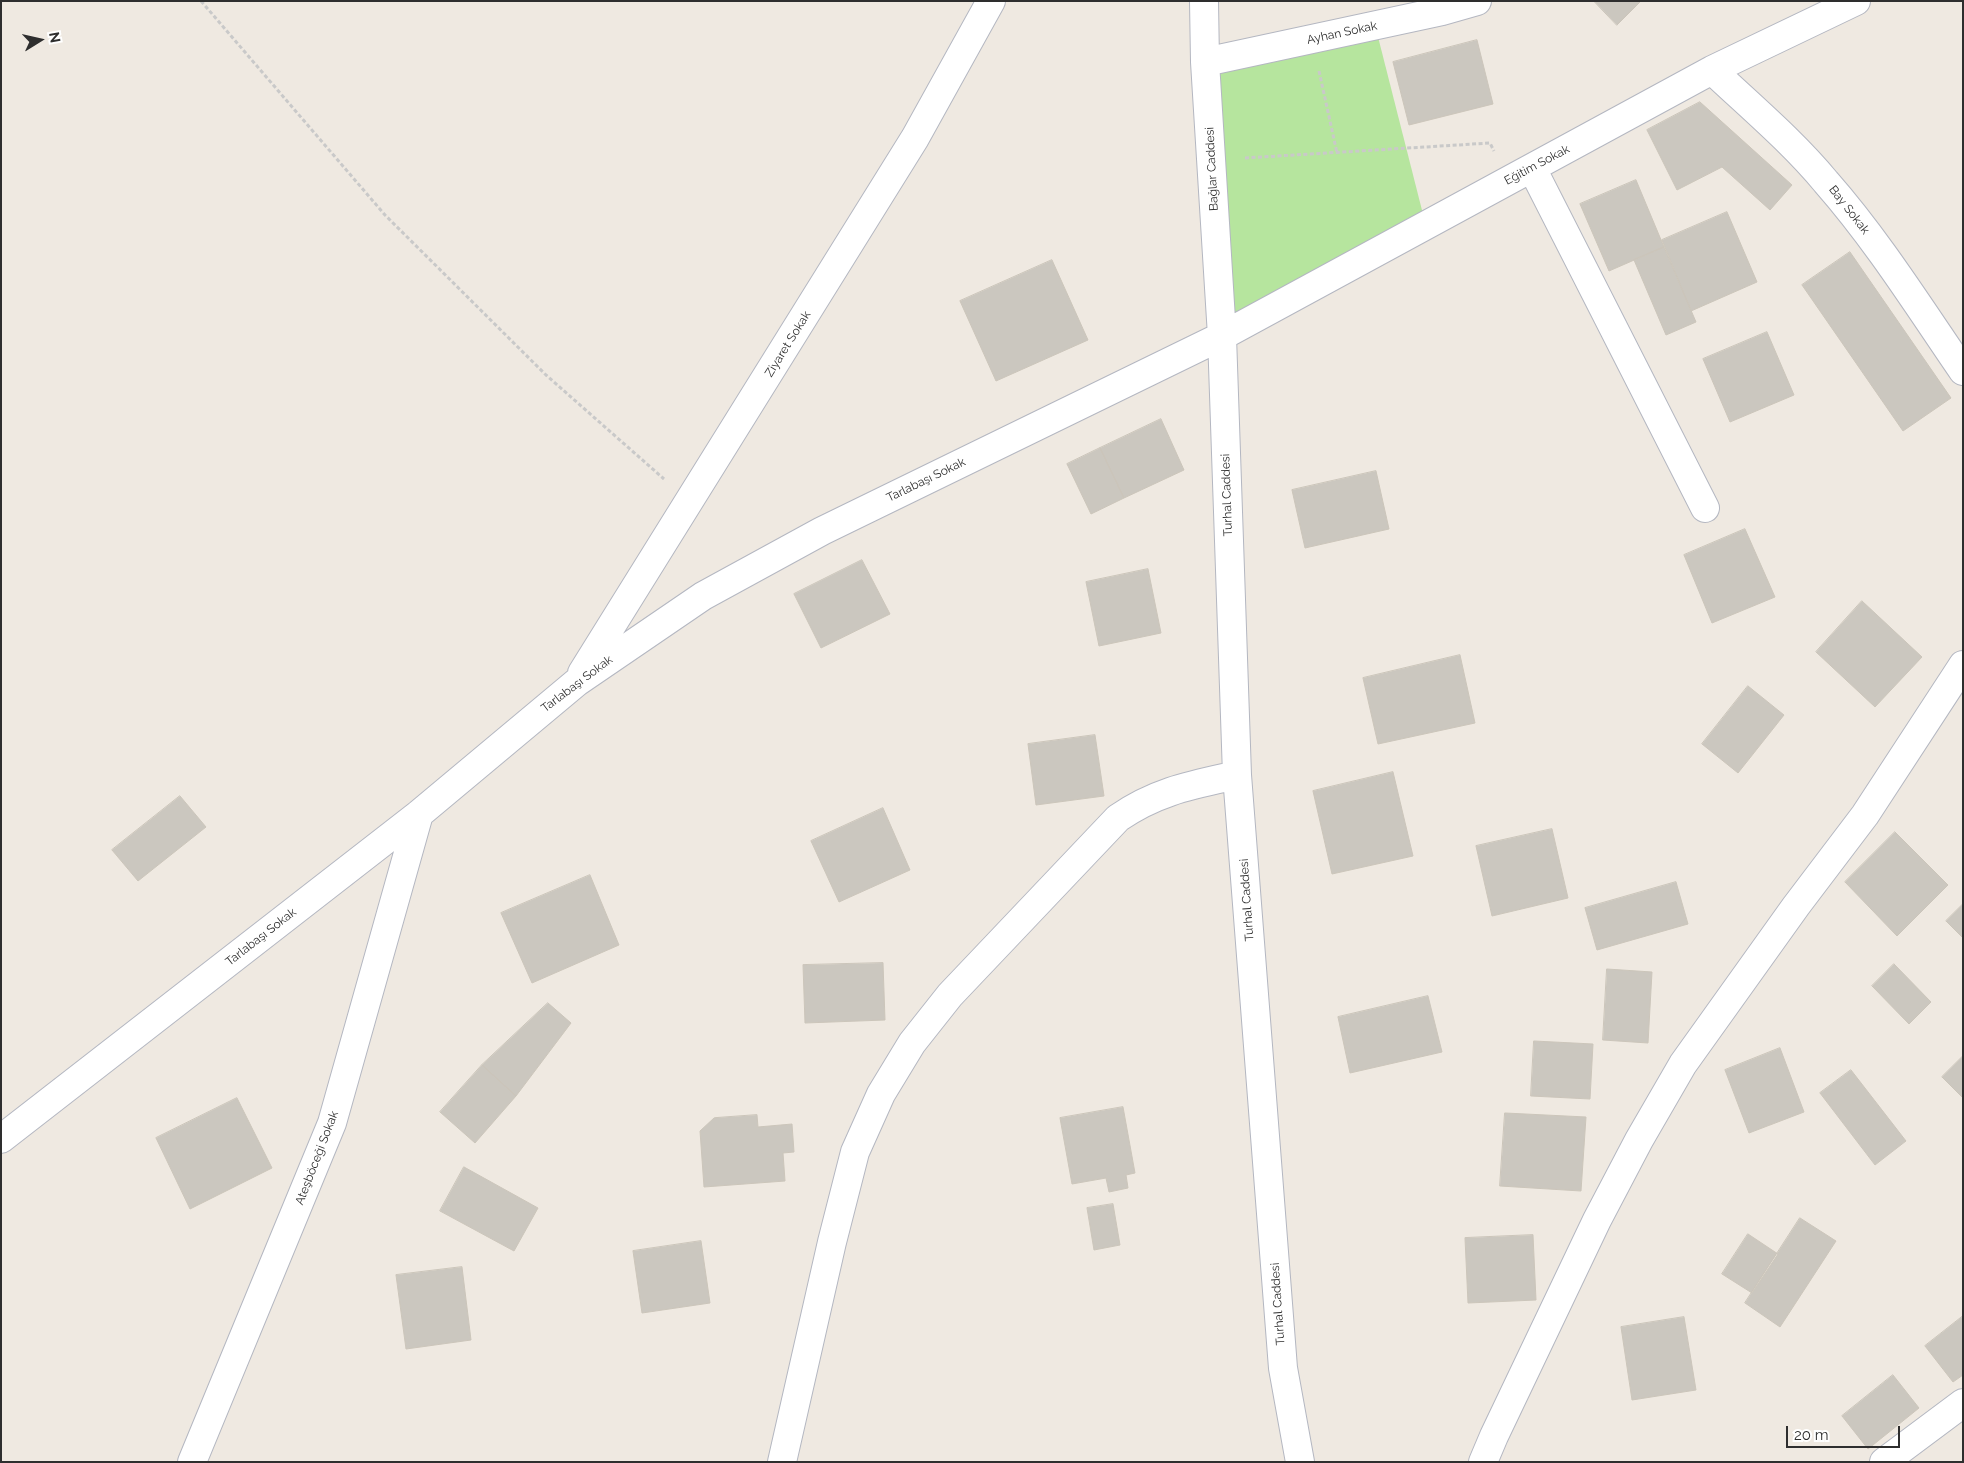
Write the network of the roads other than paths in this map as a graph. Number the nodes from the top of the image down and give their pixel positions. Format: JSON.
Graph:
{"nodes":[{"id":1,"x":991,"y":1,"type":"edge"},
{"id":2,"x":1204,"y":1,"type":"edge"},
{"id":3,"x":1477,"y":1,"type":"edge"},
{"id":4,"x":1856,"y":1,"type":"edge"},
{"id":5,"x":1205,"y":62,"type":"junction"},
{"id":6,"x":1712,"y":70,"type":"junction"},
{"id":7,"x":1532,"y":168,"type":"junction"},
{"id":8,"x":1222,"y":336,"type":"junction"},
{"id":9,"x":1963,"y":371,"type":"edge"},
{"id":10,"x":1705,"y":508,"type":"dead end"},
{"id":11,"x":1963,"y":665,"type":"edge"},
{"id":12,"x":577,"y":682,"type":"junction"},
{"id":13,"x":1237,"y":775,"type":"junction"},
{"id":14,"x":419,"y":814,"type":"junction"},
{"id":15,"x":1,"y":1139,"type":"edge"},
{"id":16,"x":1963,"y":1403,"type":"edge"},
{"id":17,"x":192,"y":1462,"type":"edge"},
{"id":18,"x":782,"y":1462,"type":"edge"},
{"id":19,"x":1300,"y":1462,"type":"edge"},
{"id":20,"x":1484,"y":1462,"type":"edge"},
{"id":21,"x":1884,"y":1462,"type":"edge"}],
"edges":[{"from":1,"to":12,"type":"street","name":"Ziyaret Sokak"},
{"from":2,"to":5,"type":"street","name":"Bağlar Caddesi"},
{"from":3,"to":5,"type":"street","name":"Ayhan Sokak"},
{"from":4,"to":6,"type":"street","name":"Eğitim Sokak"},
{"from":5,"to":8,"type":"street","name":"Bağlar Caddesi"},
{"from":6,"to":7,"type":"street","name":"Eğitim Sokak"},
{"from":6,"to":9,"type":"street","name":"Bay Sokak"},
{"from":7,"to":8,"type":"street","name":"Eğitim Sokak"},
{"from":7,"to":10,"type":"street"},
{"from":8,"to":12,"type":"street","name":"Tarlabaşı Sokak"},
{"from":8,"to":13,"type":"street","name":"Turhal Caddesi"},
{"from":11,"to":20,"type":"street"},
{"from":12,"to":14,"type":"street","name":"Tarlabaşı Sokak"},
{"from":13,"to":18,"type":"street"},
{"from":13,"to":19,"type":"street","name":"Turhal Caddesi"},
{"from":14,"to":15,"type":"street","name":"Tarlabaşı Sokak"},
{"from":14,"to":17,"type":"street","name":"Ateşböceği Sokak"},
{"from":16,"to":21,"type":"street"}]}
